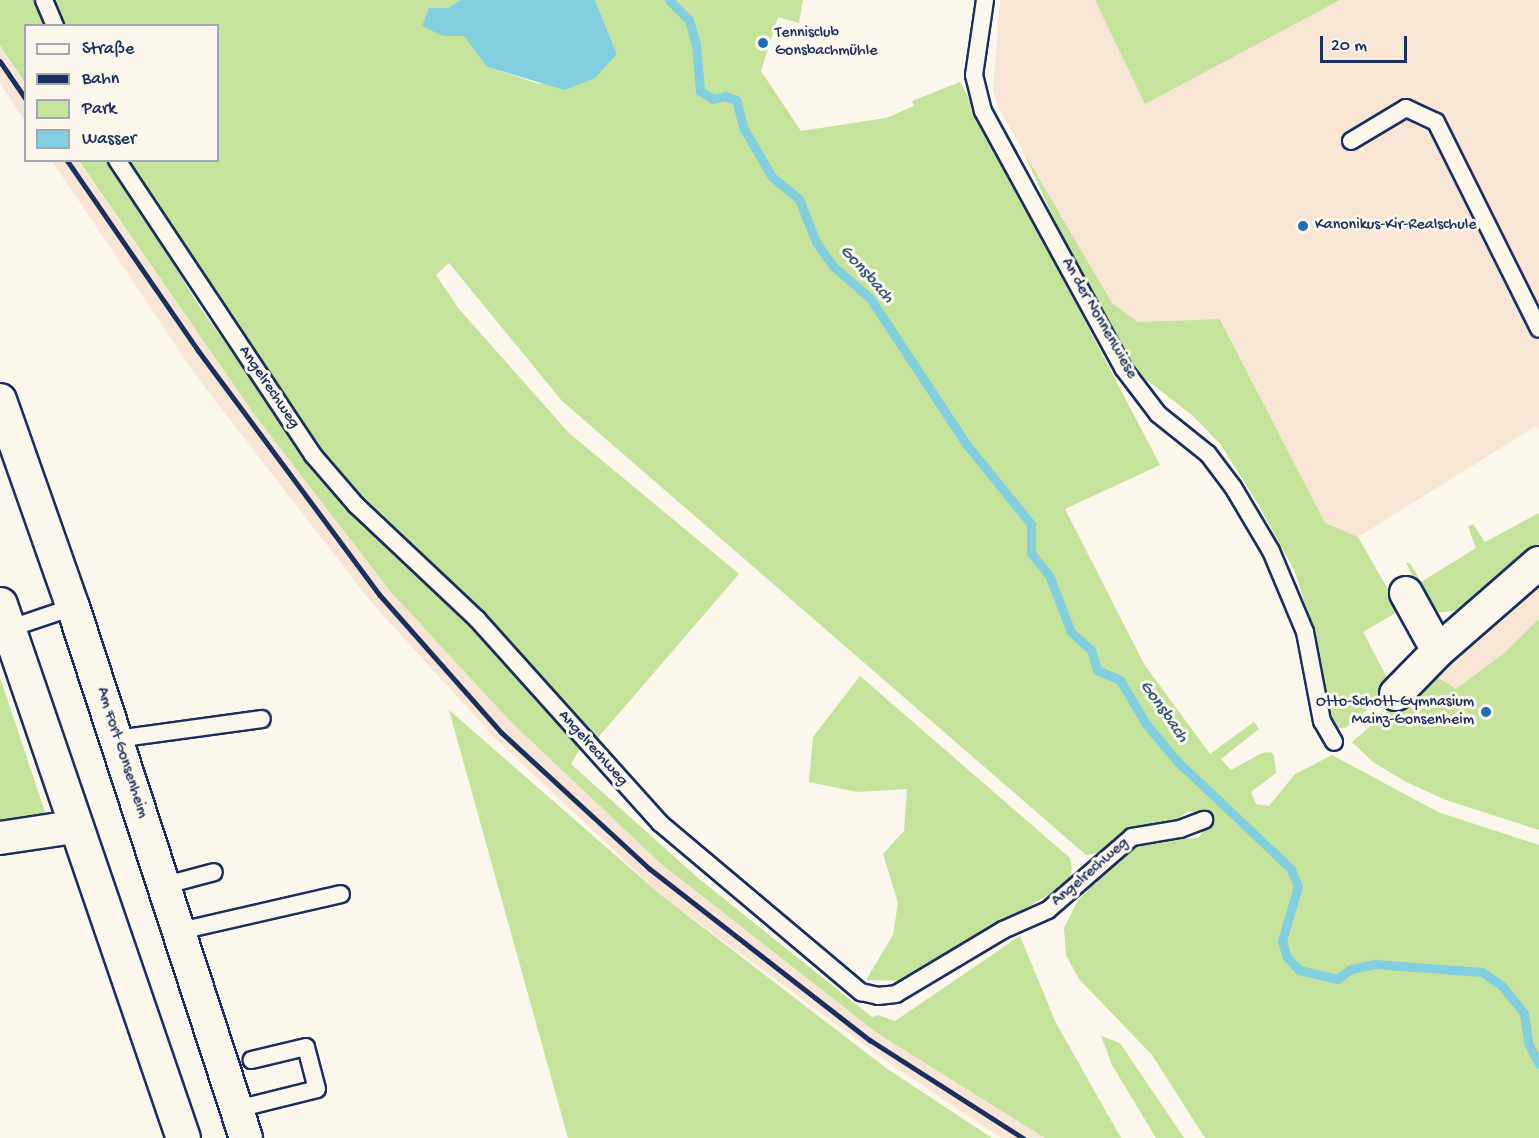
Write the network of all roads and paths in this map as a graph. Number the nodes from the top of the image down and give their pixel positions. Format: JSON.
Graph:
{"nodes":[{"id":1,"x":44,"y":0,"type":"edge"},
{"id":2,"x":985,"y":0,"type":"edge"},
{"id":3,"x":54,"y":24,"type":"edge"},
{"id":4,"x":1351,"y":141,"type":"dead end"},
{"id":5,"x":118,"y":162,"type":"edge"},
{"id":6,"x":1539,"y":329,"type":"edge"},
{"id":7,"x":0,"y":400,"type":"edge"},
{"id":8,"x":1539,"y":563,"type":"edge"},
{"id":9,"x":1406,"y":593,"type":"dead end"},
{"id":10,"x":73,"y":607,"type":"junction"},
{"id":11,"x":4,"y":617,"type":"edge"},
{"id":12,"x":1438,"y":651,"type":"junction"},
{"id":13,"x":1396,"y":694,"type":"dead end"},
{"id":14,"x":262,"y":719,"type":"dead end"},
{"id":15,"x":117,"y":739,"type":"junction"},
{"id":16,"x":1334,"y":742,"type":"dead end"},
{"id":17,"x":1204,"y":820,"type":"dead end"},
{"id":18,"x":74,"y":827,"type":"junction"},
{"id":19,"x":0,"y":838,"type":"edge"},
{"id":20,"x":214,"y":872,"type":"dead end"},
{"id":21,"x":177,"y":882,"type":"dead end"},
{"id":22,"x":341,"y":894,"type":"dead end"},
{"id":23,"x":180,"y":931,"type":"junction"},
{"id":24,"x":252,"y":1060,"type":"dead end"},
{"id":25,"x":237,"y":1109,"type":"junction"},
{"id":26,"x":183,"y":1138,"type":"edge"},
{"id":27,"x":246,"y":1138,"type":"edge"}],
"edges":[{"from":1,"to":3,"type":"lane"},
{"from":2,"to":16,"type":"lane","name":"An der Nonnenwiese"},
{"from":4,"to":6,"type":"lane"},
{"from":5,"to":17,"type":"lane","name":"Angelrechweg"},
{"from":7,"to":10,"type":"street","name":"Am Fort Gonsenheim"},
{"from":8,"to":12,"type":"street"},
{"from":9,"to":12,"type":"street"},
{"from":10,"to":11,"type":"lane"},
{"from":10,"to":15,"type":"street","name":"Am Fort Gonsenheim"},
{"from":11,"to":18,"type":"street"},
{"from":12,"to":13,"type":"street"},
{"from":14,"to":15,"type":"lane"},
{"from":15,"to":23,"type":"street","name":"Am Fort Gonsenheim"},
{"from":18,"to":19,"type":"street"},
{"from":18,"to":26,"type":"street"},
{"from":20,"to":21,"type":"lane"},
{"from":22,"to":23,"type":"lane"},
{"from":23,"to":25,"type":"street","name":"Am Fort Gonsenheim"},
{"from":24,"to":25,"type":"lane"},
{"from":25,"to":27,"type":"street","name":"Am Fort Gonsenheim"}]}
